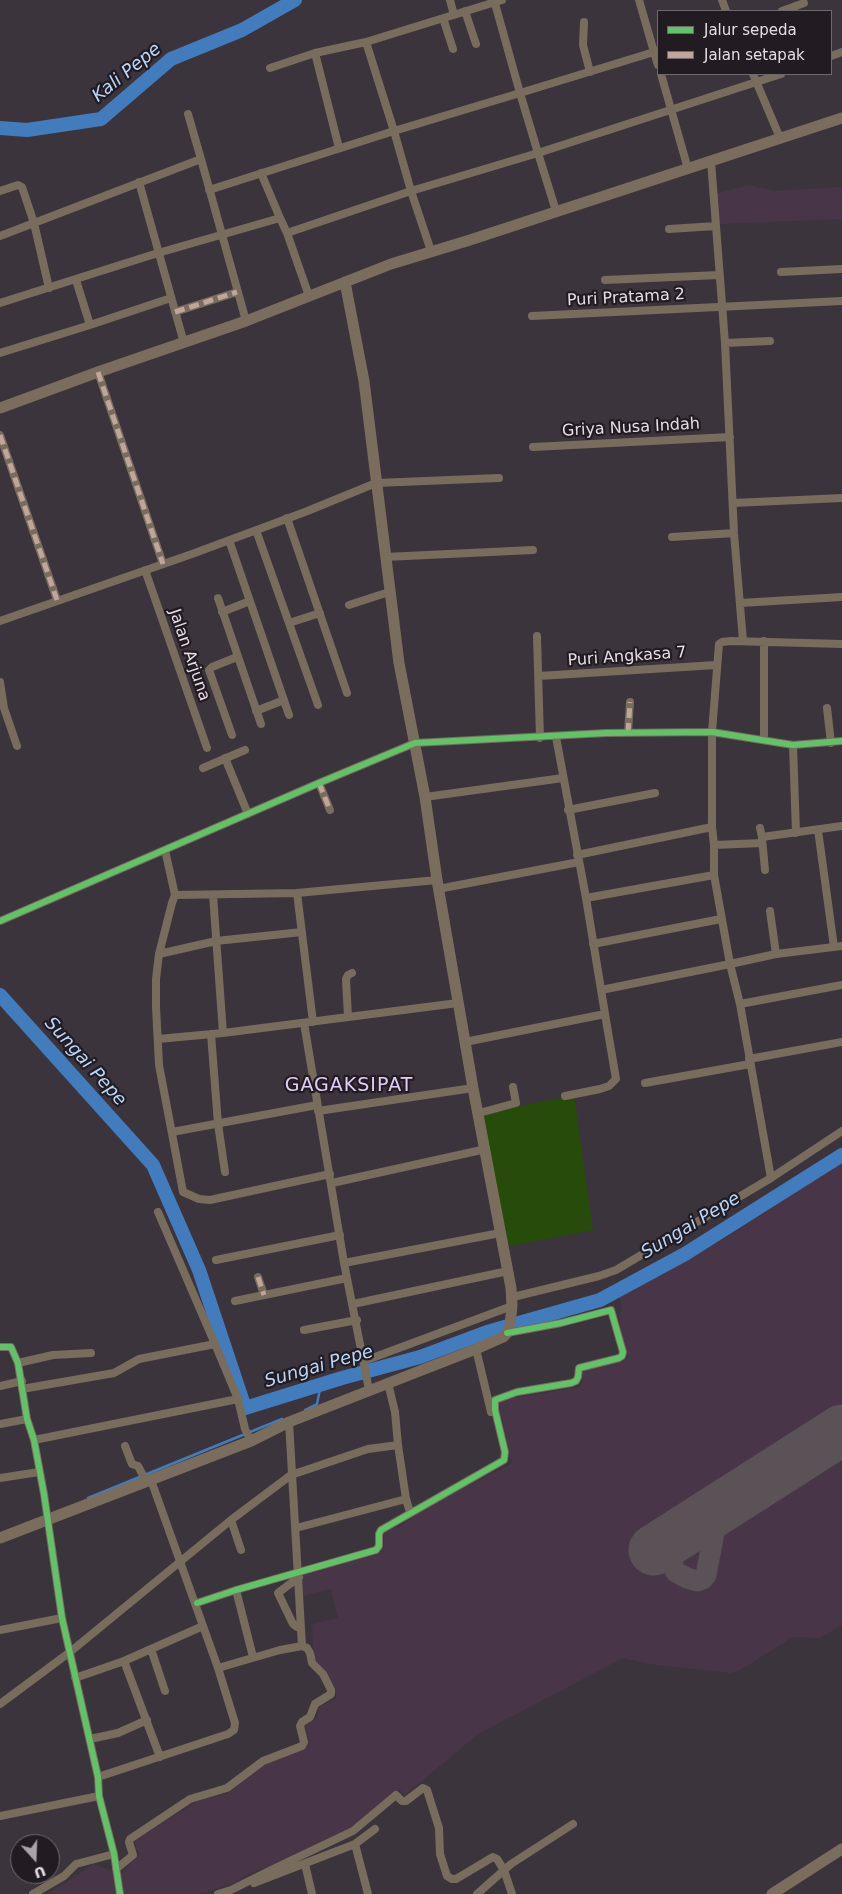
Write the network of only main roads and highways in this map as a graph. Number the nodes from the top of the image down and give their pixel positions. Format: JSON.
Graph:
{"nodes":[{"id":1,"x":842,"y":118,"type":"edge"},
{"id":2,"x":345,"y":282,"type":"junction"},
{"id":3,"x":0,"y":408,"type":"edge"},
{"id":4,"x":0,"y":1538,"type":"edge"},
{"id":5,"x":842,"y":1849,"type":"edge"},
{"id":6,"x":772,"y":1894,"type":"edge"}],
"edges":[{"from":1,"to":2,"type":"main road"},
{"from":2,"to":3,"type":"main road"},
{"from":2,"to":4,"type":"main road"},
{"from":5,"to":6,"type":"main road"}]}
